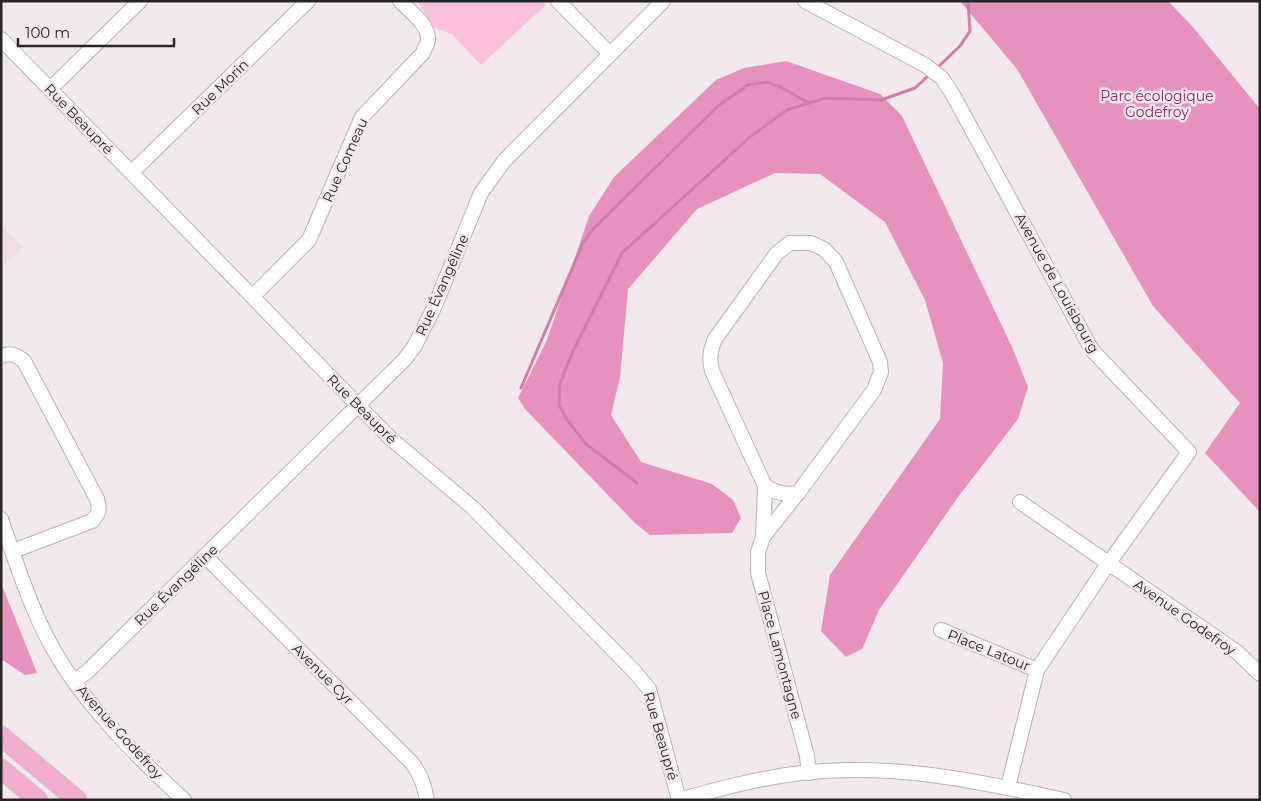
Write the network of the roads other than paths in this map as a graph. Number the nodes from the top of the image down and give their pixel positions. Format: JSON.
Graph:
{"nodes":[{"id":1,"x":140,"y":1,"type":"edge"},
{"id":2,"x":308,"y":1,"type":"edge"},
{"id":3,"x":400,"y":1,"type":"edge"},
{"id":4,"x":558,"y":1,"type":"edge"},
{"id":5,"x":663,"y":1,"type":"edge"},
{"id":6,"x":805,"y":1,"type":"edge"},
{"id":7,"x":1,"y":39,"type":"edge"},
{"id":8,"x":610,"y":54,"type":"junction"},
{"id":9,"x":50,"y":89,"type":"junction"},
{"id":10,"x":132,"y":172,"type":"junction"},
{"id":11,"x":253,"y":296,"type":"junction"},
{"id":12,"x":1,"y":356,"type":"edge"},
{"id":13,"x":359,"y":406,"type":"junction"},
{"id":14,"x":765,"y":486,"type":"junction"},
{"id":15,"x":798,"y":493,"type":"junction"},
{"id":16,"x":1020,"y":502,"type":"dead end"},
{"id":17,"x":1,"y":519,"type":"edge"},
{"id":18,"x":763,"y":538,"type":"junction"},
{"id":19,"x":13,"y":551,"type":"junction"},
{"id":20,"x":205,"y":556,"type":"junction"},
{"id":21,"x":1108,"y":564,"type":"junction"},
{"id":22,"x":941,"y":630,"type":"dead end"},
{"id":23,"x":1037,"y":670,"type":"junction"},
{"id":24,"x":1260,"y":674,"type":"edge"},
{"id":25,"x":74,"y":682,"type":"junction"},
{"id":26,"x":1,"y":736,"type":"edge"},
{"id":27,"x":1,"y":769,"type":"edge"},
{"id":28,"x":809,"y":772,"type":"junction"},
{"id":29,"x":1008,"y":787,"type":"junction"},
{"id":30,"x":38,"y":800,"type":"edge"},
{"id":31,"x":77,"y":800,"type":"edge"},
{"id":32,"x":184,"y":800,"type":"edge"},
{"id":33,"x":427,"y":800,"type":"edge"},
{"id":34,"x":679,"y":800,"type":"edge"},
{"id":35,"x":1064,"y":800,"type":"edge"}],
"edges":[{"from":1,"to":9,"type":"street"},
{"from":2,"to":10,"type":"street","name":"Rue Morin"},
{"from":3,"to":11,"type":"street","name":"Rue Comeau"},
{"from":4,"to":8,"type":"street"},
{"from":5,"to":8,"type":"street","name":"Rue Évangéline"},
{"from":6,"to":21,"type":"street","name":"Avenue de Louisbourg"},
{"from":7,"to":9,"type":"street","name":"Rue Beaupré"},
{"from":8,"to":13,"type":"street","name":"Rue Évangéline"},
{"from":9,"to":10,"type":"street","name":"Rue Beaupré"},
{"from":10,"to":11,"type":"street","name":"Rue Beaupré"},
{"from":11,"to":13,"type":"street","name":"Rue Beaupré"},
{"from":12,"to":19,"type":"street"},
{"from":13,"to":20,"type":"street","name":"Rue Évangéline"},
{"from":13,"to":34,"type":"street","name":"Rue Beaupré"},
{"from":14,"to":15,"type":"street"},
{"from":14,"to":15,"type":"street","name":"Place Lamontagne"},
{"from":14,"to":18,"type":"street","name":"Place Lamontagne"},
{"from":15,"to":18,"type":"street","name":"Place Lamontagne"},
{"from":16,"to":21,"type":"street","name":"Avenue Godefroy"},
{"from":17,"to":19,"type":"street","name":"Avenue Godefroy"},
{"from":18,"to":28,"type":"street","name":"Place Lamontagne"},
{"from":19,"to":25,"type":"street","name":"Avenue Godefroy"},
{"from":20,"to":25,"type":"street","name":"Rue Évangéline"},
{"from":20,"to":33,"type":"street","name":"Avenue Cyr"},
{"from":21,"to":23,"type":"street","name":"Avenue de Louisbourg"},
{"from":21,"to":24,"type":"street","name":"Avenue Godefroy"},
{"from":22,"to":23,"type":"street","name":"Place Latour"},
{"from":23,"to":29,"type":"street","name":"Avenue de Louisbourg"},
{"from":25,"to":32,"type":"street","name":"Avenue Godefroy"},
{"from":26,"to":31,"type":"highway"},
{"from":27,"to":30,"type":"highway"},
{"from":28,"to":29,"type":"street"},
{"from":28,"to":34,"type":"street"},
{"from":29,"to":35,"type":"street"}]}
